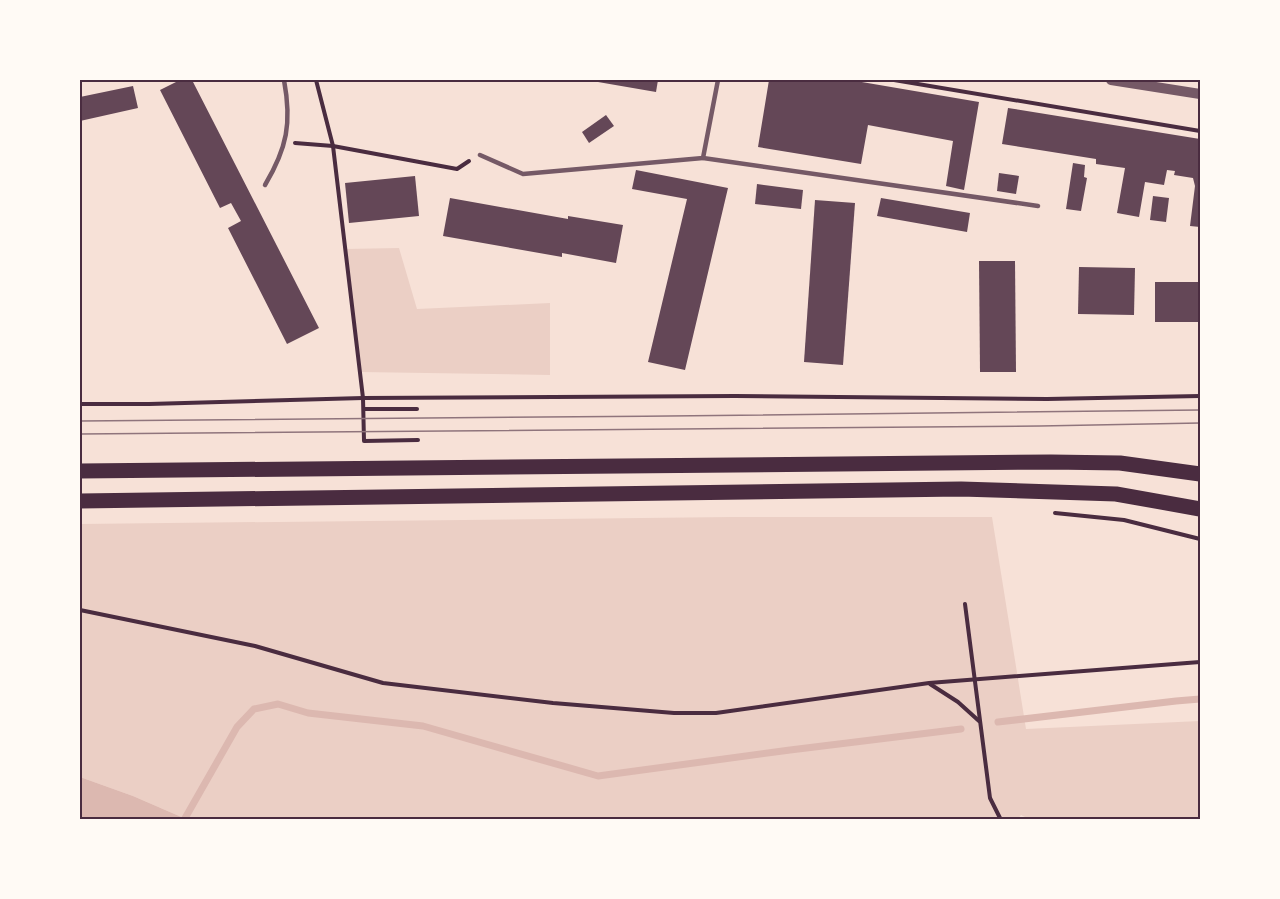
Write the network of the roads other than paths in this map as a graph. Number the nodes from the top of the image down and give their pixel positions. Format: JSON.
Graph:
{"nodes":[{"id":1,"x":284,"y":80,"type":"edge"},
{"id":2,"x":718,"y":80,"type":"edge"},
{"id":3,"x":1111,"y":80,"type":"edge"},
{"id":4,"x":1200,"y":94,"type":"edge"},
{"id":5,"x":480,"y":155,"type":"road end"},
{"id":6,"x":703,"y":158,"type":"junction"},
{"id":7,"x":265,"y":185,"type":"dead end"},
{"id":8,"x":1038,"y":206,"type":"dead end"},
{"id":9,"x":80,"y":471,"type":"edge"},
{"id":10,"x":1200,"y":474,"type":"edge"},
{"id":11,"x":80,"y":501,"type":"edge"},
{"id":12,"x":1200,"y":509,"type":"edge"}],
"edges":[{"from":1,"to":7,"type":"lane"},
{"from":2,"to":6,"type":"lane"},
{"from":3,"to":4,"type":"street"},
{"from":5,"to":6,"type":"lane"},
{"from":6,"to":8,"type":"lane"},
{"from":9,"to":10,"type":"main road"},
{"from":11,"to":12,"type":"main road"}]}
